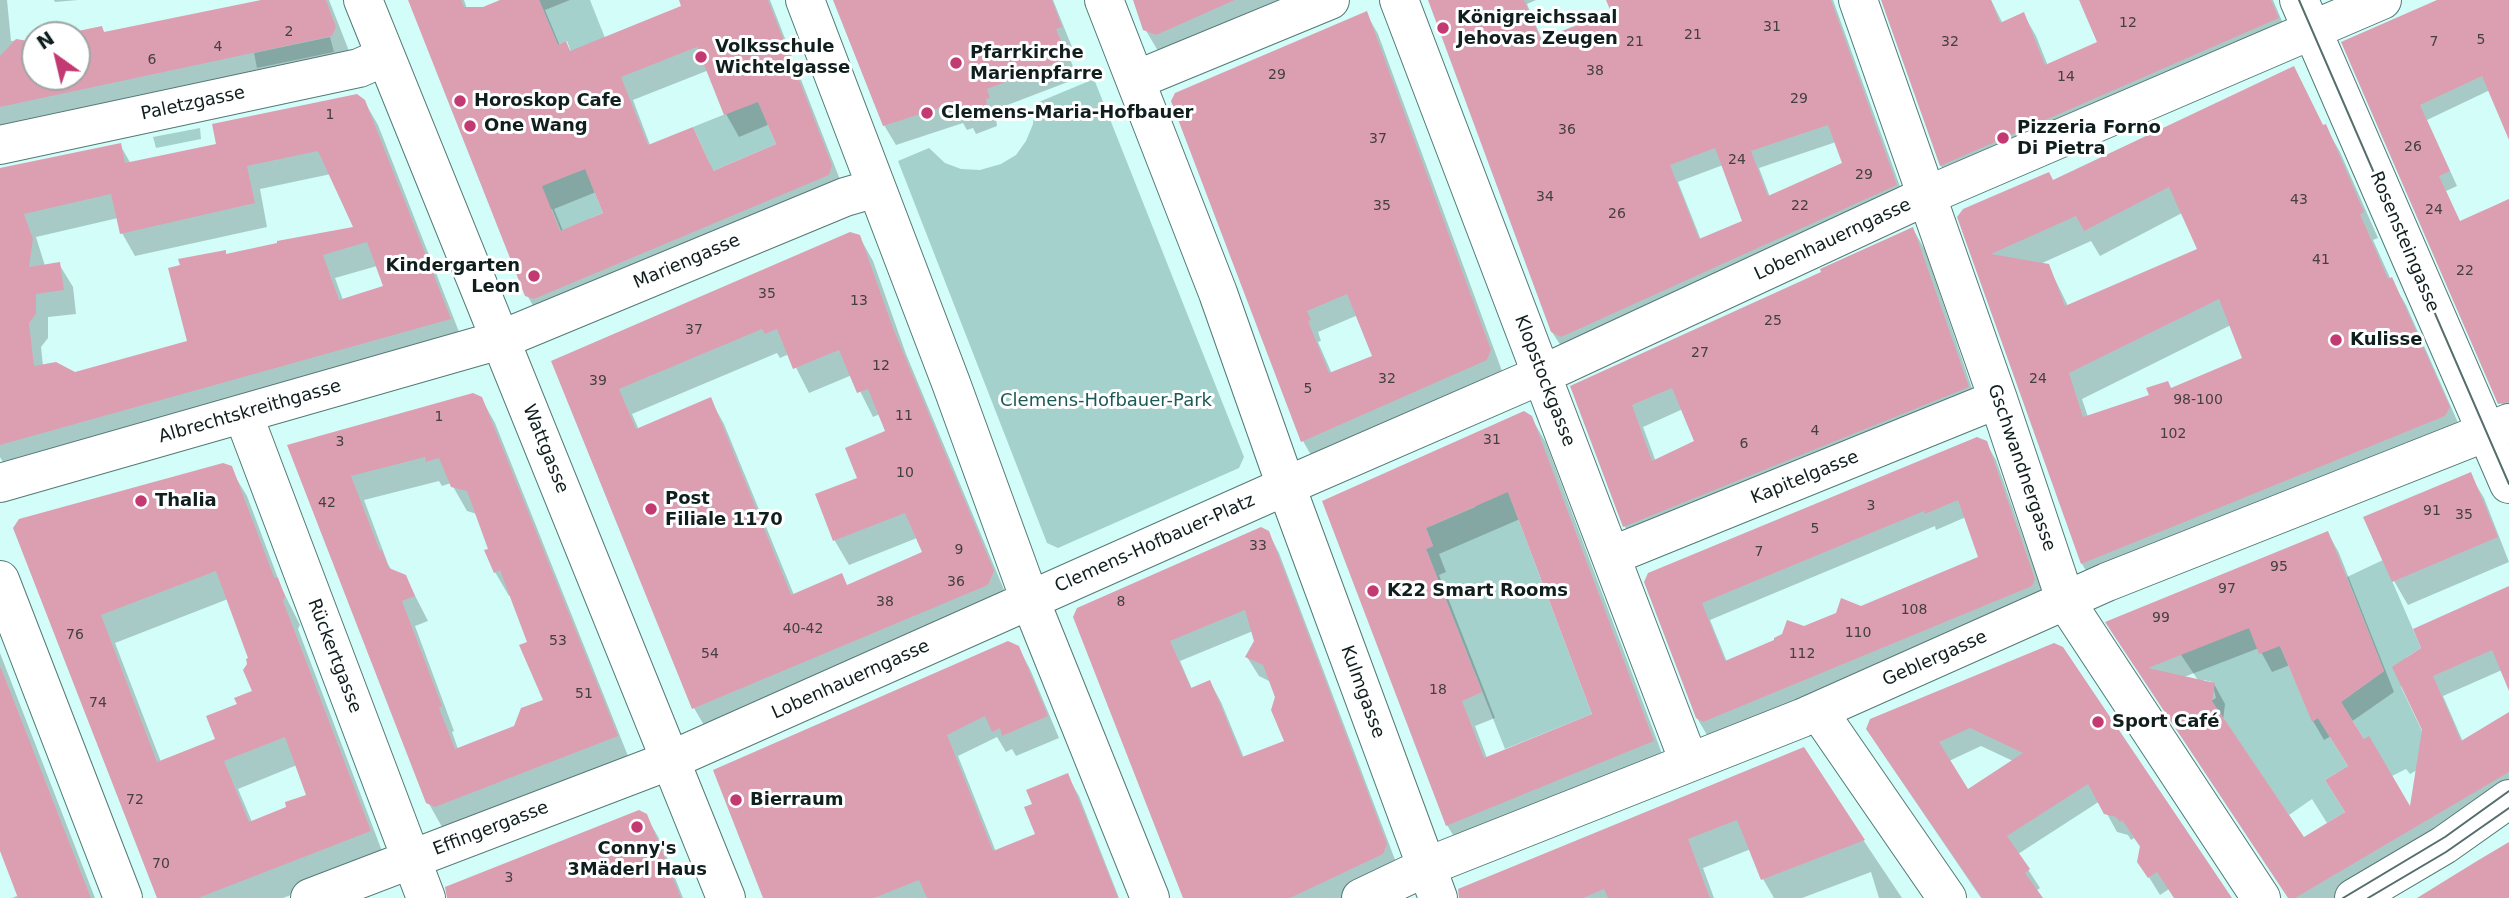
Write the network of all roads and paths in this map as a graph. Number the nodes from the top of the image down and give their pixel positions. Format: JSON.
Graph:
{"nodes":[{"id":1,"x":363,"y":0,"type":"edge"},
{"id":2,"x":805,"y":0,"type":"edge"},
{"id":3,"x":1104,"y":0,"type":"edge"},
{"id":4,"x":1330,"y":0,"type":"edge"},
{"id":5,"x":1399,"y":0,"type":"edge"},
{"id":6,"x":1858,"y":0,"type":"edge"},
{"id":7,"x":2382,"y":0,"type":"edge"},
{"id":8,"x":2306,"y":15,"type":"edge"},
{"id":9,"x":384,"y":57,"type":"junction"},
{"id":10,"x":1136,"y":80,"type":"junction"},
{"id":11,"x":0,"y":145,"type":"edge"},
{"id":12,"x":876,"y":188,"type":"junction"},
{"id":13,"x":1926,"y":196,"type":"junction"},
{"id":14,"x":500,"y":340,"type":"junction"},
{"id":15,"x":1541,"y":375,"type":"junction"},
{"id":16,"x":1998,"y":399,"type":"junction"},
{"id":17,"x":243,"y":414,"type":"junction"},
{"id":18,"x":2498,"y":427,"type":"edge"},
{"id":19,"x":0,"y":483,"type":"edge"},
{"id":20,"x":2509,"y":484,"type":"edge"},
{"id":21,"x":1286,"y":486,"type":"junction"},
{"id":22,"x":1611,"y":556,"type":"junction"},
{"id":23,"x":0,"y":580,"type":"edge"},
{"id":24,"x":1030,"y":600,"type":"junction"},
{"id":25,"x":2066,"y":602,"type":"junction"},
{"id":26,"x":1818,"y":711,"type":"junction"},
{"id":27,"x":671,"y":760,"type":"junction"},
{"id":28,"x":1689,"y":762,"type":"junction"},
{"id":29,"x":2509,"y":799,"type":"edge"},
{"id":30,"x":411,"y":860,"type":"junction"},
{"id":31,"x":1432,"y":882,"type":"edge"},
{"id":32,"x":123,"y":898,"type":"edge"},
{"id":33,"x":310,"y":898,"type":"edge"},
{"id":34,"x":426,"y":898,"type":"edge"},
{"id":35,"x":726,"y":898,"type":"edge"},
{"id":36,"x":1150,"y":898,"type":"edge"},
{"id":37,"x":1362,"y":898,"type":"edge"},
{"id":38,"x":1947,"y":898,"type":"edge"},
{"id":39,"x":2261,"y":898,"type":"edge"},
{"id":40,"x":2354,"y":898,"type":"edge"}],
"edges":[{"from":1,"to":9,"type":"street","name":"Wattgasse"},
{"from":2,"to":12,"type":"street"},
{"from":3,"to":10,"type":"street"},
{"from":4,"to":10,"type":"street"},
{"from":5,"to":15,"type":"street","name":"Klopstockgasse"},
{"from":6,"to":13,"type":"street","name":"Gschwandnergasse"},
{"from":7,"to":8,"type":"street","name":"Lobenhauerngasse"},
{"from":8,"to":13,"type":"street","name":"Lobenhauerngasse"},
{"from":8,"to":18,"type":"street","name":"Rosensteingasse"},
{"from":9,"to":11,"type":"street","name":"Paletzgasse"},
{"from":9,"to":14,"type":"street","name":"Wattgasse"},
{"from":10,"to":21,"type":"street"},
{"from":12,"to":14,"type":"street","name":"Mariengasse"},
{"from":12,"to":24,"type":"street"},
{"from":13,"to":15,"type":"street","name":"Lobenhauerngasse"},
{"from":13,"to":16,"type":"street","name":"Gschwandnergasse"},
{"from":14,"to":17,"type":"street","name":"Albrechtskreithgasse"},
{"from":14,"to":27,"type":"street","name":"Wattgasse"},
{"from":15,"to":21,"type":"street","name":"Lobenhauerngasse"},
{"from":15,"to":22,"type":"street","name":"Klopstockgasse"},
{"from":16,"to":22,"type":"street","name":"Kapitelgasse"},
{"from":16,"to":25,"type":"street","name":"Gschwandnergasse"},
{"from":17,"to":19,"type":"street","name":"Albrechtskreithgasse"},
{"from":17,"to":30,"type":"street","name":"Rückertgasse"},
{"from":18,"to":20,"type":"street","name":"Rosensteingasse"},
{"from":18,"to":25,"type":"street","name":"Geblergasse"},
{"from":21,"to":24,"type":"street","name":"Clemens-Hofbauer-Platz"},
{"from":21,"to":31,"type":"street","name":"Kulmgasse"},
{"from":22,"to":28,"type":"street","name":"Klopstockgasse"},
{"from":23,"to":32,"type":"street"},
{"from":24,"to":27,"type":"street","name":"Lobenhauerngasse"},
{"from":24,"to":36,"type":"street"},
{"from":25,"to":26,"type":"street","name":"Geblergasse"},
{"from":25,"to":39,"type":"street","name":"Gschwandnergasse"},
{"from":26,"to":28,"type":"street","name":"Geblergasse"},
{"from":26,"to":38,"type":"street"},
{"from":27,"to":30,"type":"street","name":"Effingergasse"},
{"from":27,"to":35,"type":"street","name":"Wattgasse"},
{"from":28,"to":31,"type":"street","name":"Geblergasse"},
{"from":29,"to":40,"type":"street"},
{"from":30,"to":33,"type":"street","name":"Effingergasse"},
{"from":30,"to":34,"type":"street","name":"Rückertgasse"},
{"from":31,"to":37,"type":"street","name":"Geblergasse"}]}
